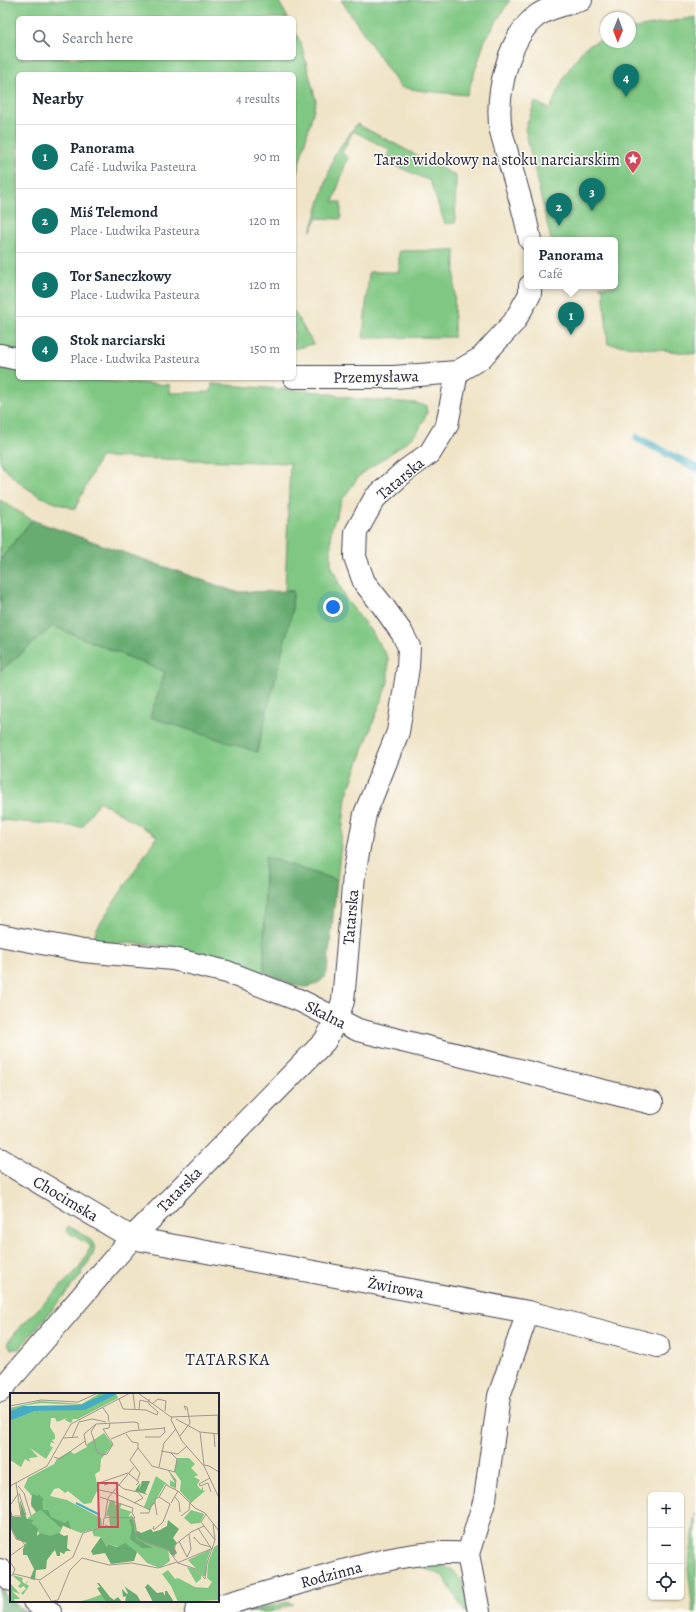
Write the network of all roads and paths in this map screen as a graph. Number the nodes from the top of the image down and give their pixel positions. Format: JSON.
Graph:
{"nodes":[{"id":1,"x":581,"y":0,"type":"edge"},
{"id":2,"x":529,"y":237,"type":"edge"},
{"id":3,"x":530,"y":289,"type":"edge"},
{"id":4,"x":0,"y":355,"type":"edge"},
{"id":5,"x":16,"y":359,"type":"edge"},
{"id":6,"x":457,"y":372,"type":"junction"},
{"id":7,"x":296,"y":377,"type":"edge"},
{"id":8,"x":0,"y":935,"type":"edge"},
{"id":9,"x":337,"y":1018,"type":"junction"},
{"id":10,"x":652,"y":1103,"type":"dead end"},
{"id":11,"x":0,"y":1159,"type":"edge"},
{"id":12,"x":132,"y":1238,"type":"junction"},
{"id":13,"x":528,"y":1312,"type":"junction"},
{"id":14,"x":658,"y":1346,"type":"dead end"},
{"id":15,"x":0,"y":1391,"type":"edge"},
{"id":16,"x":468,"y":1554,"type":"junction"},
{"id":17,"x":0,"y":1570,"type":"edge"},
{"id":18,"x":10,"y":1579,"type":"edge"},
{"id":19,"x":35,"y":1602,"type":"edge"},
{"id":20,"x":50,"y":1612,"type":"edge"},
{"id":21,"x":196,"y":1612,"type":"edge"},
{"id":22,"x":479,"y":1612,"type":"edge"}],
"edges":[{"from":1,"to":2,"type":"street"},
{"from":3,"to":6,"type":"street"},
{"from":4,"to":5,"type":"street"},
{"from":6,"to":7,"type":"street","name":"Przemysława"},
{"from":6,"to":9,"type":"street","name":"Tatarska"},
{"from":8,"to":9,"type":"street","name":"Skalna"},
{"from":9,"to":10,"type":"street","name":"Skalna"},
{"from":9,"to":12,"type":"street","name":"Tatarska"},
{"from":11,"to":12,"type":"street","name":"Chocimska"},
{"from":12,"to":13,"type":"street","name":"Żwirowa"},
{"from":12,"to":15,"type":"street","name":"Tatarska"},
{"from":13,"to":14,"type":"street","name":"Żwirowa"},
{"from":13,"to":16,"type":"street"},
{"from":16,"to":21,"type":"street","name":"Rodzinna"},
{"from":16,"to":22,"type":"street"},
{"from":17,"to":18,"type":"street"},
{"from":19,"to":20,"type":"street"}]}
